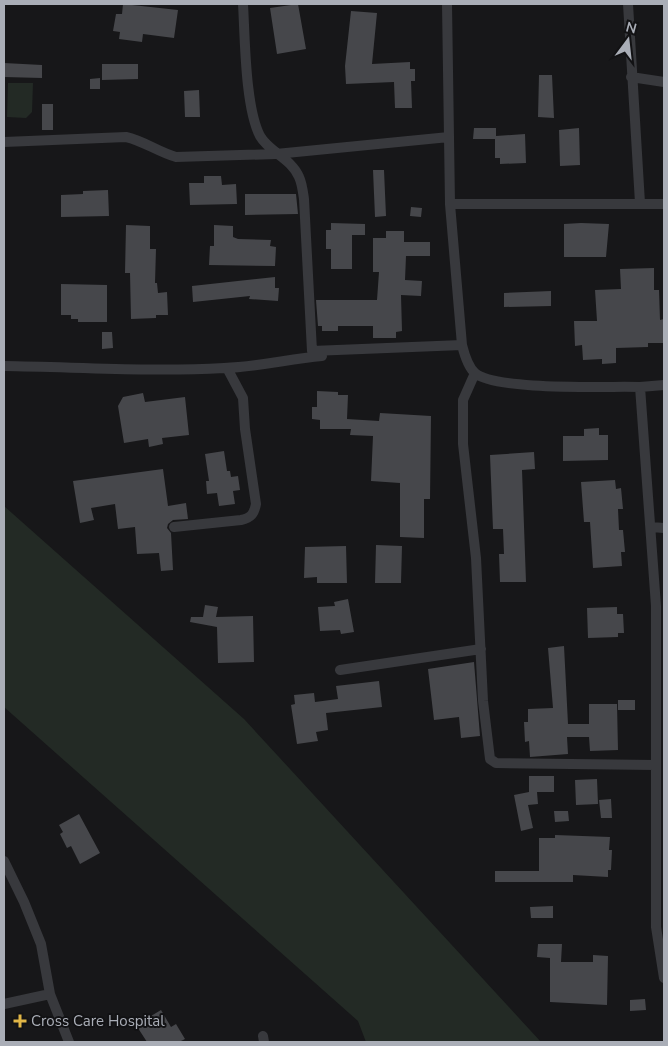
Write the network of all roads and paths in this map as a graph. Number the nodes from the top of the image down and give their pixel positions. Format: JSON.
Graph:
{"nodes":[{"id":1,"x":243,"y":4,"type":"edge"},
{"id":2,"x":446,"y":4,"type":"edge"},
{"id":3,"x":628,"y":4,"type":"edge"},
{"id":4,"x":632,"y":78,"type":"junction"},
{"id":5,"x":664,"y":82,"type":"edge"},
{"id":6,"x":449,"y":137,"type":"junction"},
{"id":7,"x":4,"y":142,"type":"edge"},
{"id":8,"x":276,"y":154,"type":"junction"},
{"id":9,"x":640,"y":203,"type":"junction"},
{"id":10,"x":450,"y":204,"type":"junction"},
{"id":11,"x":664,"y":204,"type":"edge"},
{"id":12,"x":462,"y":345,"type":"junction"},
{"id":13,"x":4,"y":366,"type":"edge"},
{"id":14,"x":227,"y":368,"type":"junction"},
{"id":15,"x":475,"y":373,"type":"junction"},
{"id":16,"x":664,"y":385,"type":"edge"},
{"id":17,"x":640,"y":387,"type":"junction"},
{"id":18,"x":174,"y":527,"type":"dead end"},
{"id":19,"x":650,"y":528,"type":"junction"},
{"id":20,"x":664,"y":528,"type":"edge"},
{"id":21,"x":481,"y":648,"type":"junction"},
{"id":22,"x":340,"y":670,"type":"dead end"},
{"id":23,"x":655,"y":765,"type":"junction"},
{"id":24,"x":661,"y":796,"type":"edge"},
{"id":25,"x":4,"y":861,"type":"edge"},
{"id":26,"x":664,"y":978,"type":"edge"},
{"id":27,"x":50,"y":994,"type":"junction"},
{"id":28,"x":4,"y":1004,"type":"edge"},
{"id":29,"x":69,"y":1042,"type":"edge"}],
"edges":[{"from":1,"to":8,"type":"street"},
{"from":2,"to":6,"type":"street"},
{"from":3,"to":4,"type":"street"},
{"from":4,"to":5,"type":"street"},
{"from":4,"to":9,"type":"street"},
{"from":6,"to":8,"type":"street"},
{"from":6,"to":10,"type":"street"},
{"from":7,"to":8,"type":"street"},
{"from":8,"to":12,"type":"street"},
{"from":9,"to":10,"type":"street"},
{"from":9,"to":11,"type":"street"},
{"from":10,"to":12,"type":"street"},
{"from":12,"to":14,"type":"street"},
{"from":12,"to":15,"type":"street"},
{"from":13,"to":14,"type":"street"},
{"from":14,"to":18,"type":"street"},
{"from":15,"to":17,"type":"street"},
{"from":15,"to":21,"type":"street"},
{"from":16,"to":17,"type":"street"},
{"from":17,"to":19,"type":"street"},
{"from":19,"to":20,"type":"street"},
{"from":19,"to":23,"type":"street"},
{"from":21,"to":22,"type":"street"},
{"from":21,"to":23,"type":"street"},
{"from":23,"to":24,"type":"street"},
{"from":24,"to":26,"type":"street"},
{"from":25,"to":27,"type":"street"},
{"from":27,"to":28,"type":"street"},
{"from":27,"to":29,"type":"street"}]}
